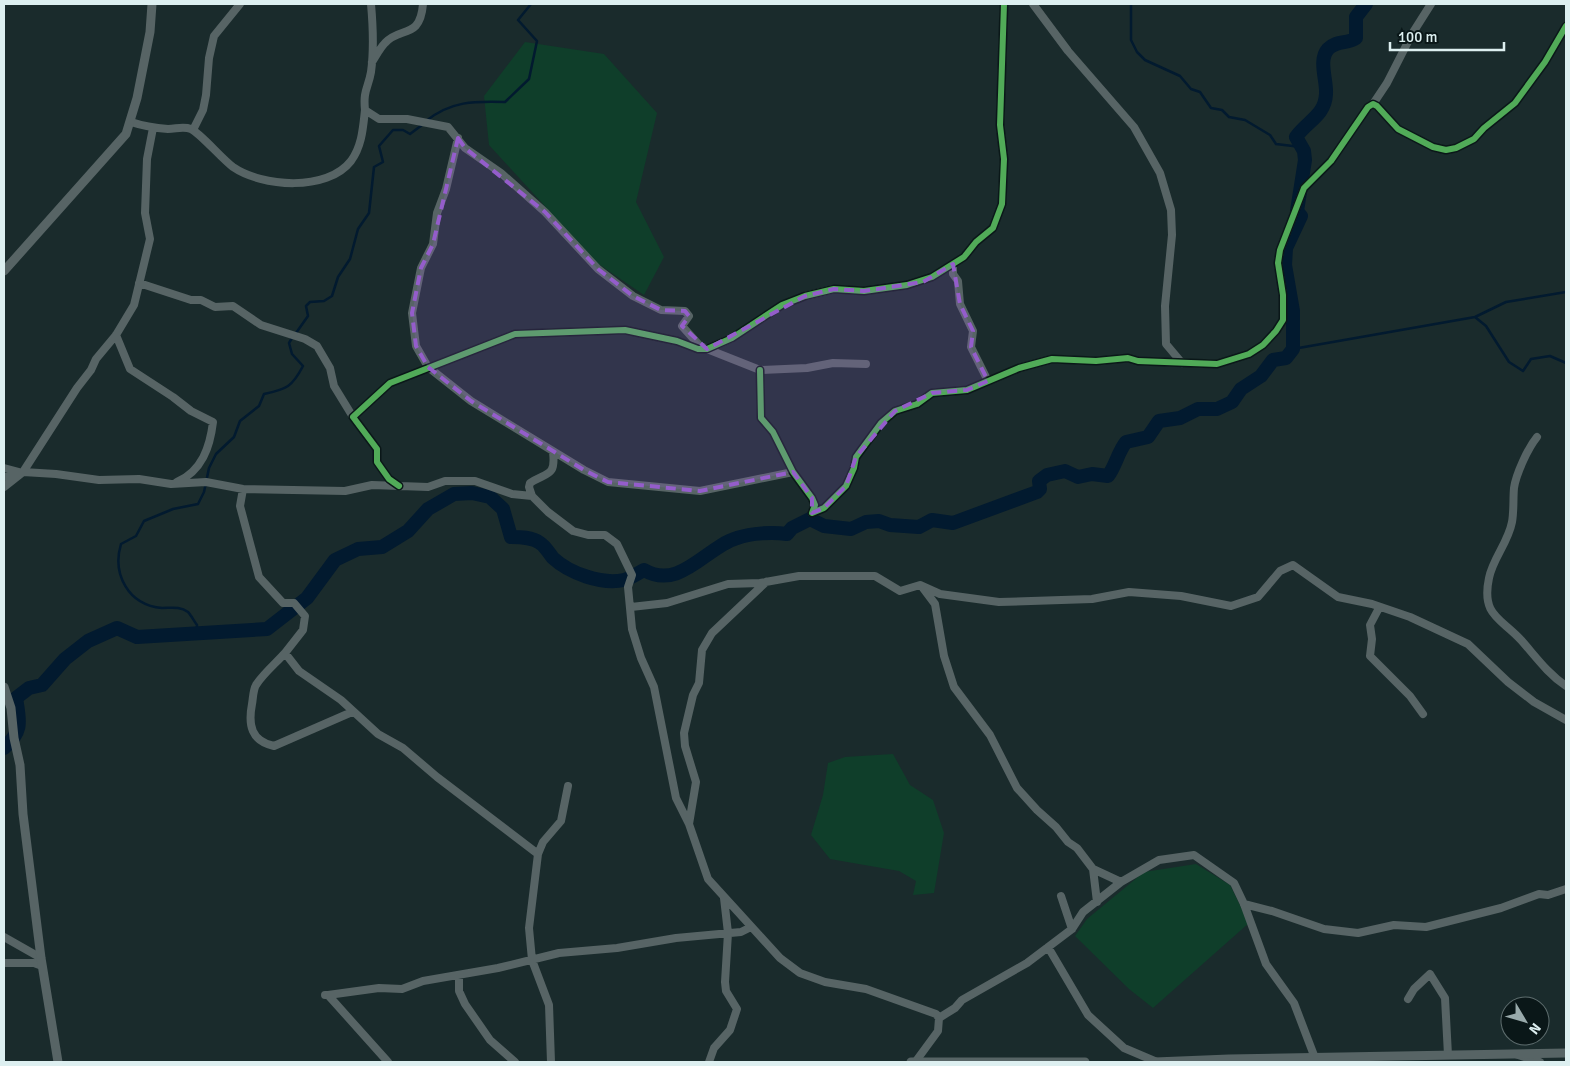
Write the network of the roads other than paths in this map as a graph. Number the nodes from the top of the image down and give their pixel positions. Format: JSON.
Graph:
{"nodes":[{"id":1,"x":152,"y":4,"type":"edge"},
{"id":2,"x":240,"y":4,"type":"edge"},
{"id":3,"x":371,"y":4,"type":"edge"},
{"id":4,"x":423,"y":4,"type":"edge"},
{"id":5,"x":1004,"y":4,"type":"edge"},
{"id":6,"x":1033,"y":4,"type":"edge"},
{"id":7,"x":1431,"y":4,"type":"edge"},
{"id":8,"x":1566,"y":26,"type":"edge"},
{"id":9,"x":372,"y":62,"type":"junction"},
{"id":10,"x":1373,"y":104,"type":"junction"},
{"id":11,"x":365,"y":110,"type":"junction"},
{"id":12,"x":131,"y":122,"type":"junction"},
{"id":13,"x":154,"y":128,"type":"junction"},
{"id":14,"x":193,"y":130,"type":"junction"},
{"id":15,"x":458,"y":138,"type":"junction"},
{"id":16,"x":953,"y":264,"type":"junction"},
{"id":17,"x":4,"y":271,"type":"edge"},
{"id":18,"x":139,"y":283,"type":"junction"},
{"id":19,"x":116,"y":335,"type":"junction"},
{"id":20,"x":707,"y":349,"type":"junction"},
{"id":21,"x":1182,"y":363,"type":"junction"},
{"id":22,"x":866,"y":364,"type":"dead end"},
{"id":23,"x":428,"y":367,"type":"junction"},
{"id":24,"x":760,"y":370,"type":"junction"},
{"id":25,"x":988,"y":381,"type":"junction"},
{"id":26,"x":353,"y":416,"type":"junction"},
{"id":27,"x":1537,"y":436,"type":"dead end"},
{"id":28,"x":553,"y":452,"type":"junction"},
{"id":29,"x":4,"y":468,"type":"edge"},
{"id":30,"x":24,"y":472,"type":"junction"},
{"id":31,"x":793,"y":472,"type":"junction"},
{"id":32,"x":4,"y":477,"type":"edge"},
{"id":33,"x":172,"y":484,"type":"junction"},
{"id":34,"x":399,"y":486,"type":"junction"},
{"id":35,"x":4,"y":487,"type":"edge"},
{"id":36,"x":243,"y":489,"type":"junction"},
{"id":37,"x":532,"y":496,"type":"junction"},
{"id":38,"x":767,"y":581,"type":"junction"},
{"id":39,"x":920,"y":585,"type":"junction"},
{"id":40,"x":631,"y":607,"type":"junction"},
{"id":41,"x":1379,"y":608,"type":"junction"},
{"id":42,"x":285,"y":653,"type":"junction"},
{"id":43,"x":1566,"y":686,"type":"edge"},
{"id":44,"x":4,"y":687,"type":"edge"},
{"id":45,"x":352,"y":712,"type":"junction"},
{"id":46,"x":1423,"y":714,"type":"dead end"},
{"id":47,"x":1566,"y":720,"type":"edge"},
{"id":48,"x":568,"y":786,"type":"dead end"},
{"id":49,"x":689,"y":824,"type":"junction"},
{"id":50,"x":538,"y":854,"type":"junction"},
{"id":51,"x":1093,"y":869,"type":"junction"},
{"id":52,"x":1121,"y":882,"type":"junction"},
{"id":53,"x":1566,"y":889,"type":"edge"},
{"id":54,"x":1061,"y":896,"type":"dead end"},
{"id":55,"x":724,"y":898,"type":"junction"},
{"id":56,"x":1097,"y":902,"type":"junction"},
{"id":57,"x":1244,"y":904,"type":"junction"},
{"id":58,"x":751,"y":927,"type":"junction"},
{"id":59,"x":1072,"y":929,"type":"junction"},
{"id":60,"x":728,"y":933,"type":"junction"},
{"id":61,"x":4,"y":937,"type":"edge"},
{"id":62,"x":1048,"y":947,"type":"junction"},
{"id":63,"x":532,"y":960,"type":"junction"},
{"id":64,"x":41,"y":962,"type":"junction"},
{"id":65,"x":4,"y":963,"type":"edge"},
{"id":66,"x":459,"y":975,"type":"junction"},
{"id":67,"x":1408,"y":999,"type":"dead end"},
{"id":68,"x":939,"y":1018,"type":"junction"},
{"id":69,"x":1566,"y":1053,"type":"edge"},
{"id":70,"x":1516,"y":1054,"type":"junction"},
{"id":71,"x":1448,"y":1055,"type":"junction"},
{"id":72,"x":1315,"y":1058,"type":"junction"},
{"id":73,"x":1298,"y":1060,"type":"edge"},
{"id":74,"x":913,"y":1061,"type":"edge"},
{"id":75,"x":58,"y":1062,"type":"edge"},
{"id":76,"x":388,"y":1062,"type":"edge"},
{"id":77,"x":515,"y":1062,"type":"edge"},
{"id":78,"x":551,"y":1062,"type":"edge"},
{"id":79,"x":709,"y":1062,"type":"edge"},
{"id":80,"x":1085,"y":1062,"type":"edge"},
{"id":81,"x":1156,"y":1062,"type":"edge"},
{"id":82,"x":1540,"y":1062,"type":"edge"}],
"edges":[{"from":1,"to":12,"type":"street"},
{"from":2,"to":14,"type":"street"},
{"from":3,"to":9,"type":"street"},
{"from":4,"to":9,"type":"street"},
{"from":5,"to":16,"type":"street"},
{"from":6,"to":21,"type":"street"},
{"from":7,"to":10,"type":"street"},
{"from":8,"to":10,"type":"street"},
{"from":9,"to":11,"type":"street"},
{"from":10,"to":21,"type":"street"},
{"from":11,"to":14,"type":"street"},
{"from":11,"to":15,"type":"street"},
{"from":12,"to":13,"type":"street"},
{"from":12,"to":17,"type":"street"},
{"from":13,"to":14,"type":"street"},
{"from":13,"to":18,"type":"street"},
{"from":15,"to":20,"type":"street"},
{"from":15,"to":23,"type":"street"},
{"from":16,"to":20,"type":"street"},
{"from":16,"to":25,"type":"street"},
{"from":18,"to":19,"type":"street"},
{"from":18,"to":26,"type":"street"},
{"from":19,"to":30,"type":"street"},
{"from":19,"to":33,"type":"street"},
{"from":20,"to":23,"type":"street"},
{"from":20,"to":24,"type":"street"},
{"from":21,"to":25,"type":"street"},
{"from":22,"to":24,"type":"street"},
{"from":23,"to":26,"type":"street"},
{"from":23,"to":28,"type":"street"},
{"from":24,"to":31,"type":"street"},
{"from":25,"to":31,"type":"street"},
{"from":26,"to":34,"type":"street"},
{"from":27,"to":43,"type":"street"},
{"from":28,"to":31,"type":"street"},
{"from":28,"to":37,"type":"street"},
{"from":29,"to":30,"type":"street"},
{"from":30,"to":32,"type":"street"},
{"from":30,"to":33,"type":"street"},
{"from":30,"to":35,"type":"street"},
{"from":33,"to":36,"type":"street"},
{"from":34,"to":36,"type":"street"},
{"from":34,"to":37,"type":"street"},
{"from":36,"to":42,"type":"street"},
{"from":37,"to":40,"type":"street"},
{"from":38,"to":39,"type":"street"},
{"from":38,"to":40,"type":"street"},
{"from":38,"to":49,"type":"street"},
{"from":39,"to":41,"type":"street"},
{"from":39,"to":51,"type":"street"},
{"from":40,"to":49,"type":"street"},
{"from":41,"to":46,"type":"street"},
{"from":41,"to":47,"type":"street"},
{"from":42,"to":45,"type":"street"},
{"from":42,"to":45,"type":"street"},
{"from":44,"to":64,"type":"street"},
{"from":45,"to":50,"type":"street"},
{"from":48,"to":50,"type":"street"},
{"from":49,"to":55,"type":"street"},
{"from":50,"to":63,"type":"street"},
{"from":51,"to":52,"type":"street"},
{"from":51,"to":56,"type":"street"},
{"from":52,"to":56,"type":"street"},
{"from":52,"to":57,"type":"street"},
{"from":53,"to":57,"type":"street"},
{"from":54,"to":59,"type":"street"},
{"from":55,"to":58,"type":"street"},
{"from":55,"to":60,"type":"street"},
{"from":56,"to":59,"type":"street"},
{"from":57,"to":72,"type":"street"},
{"from":58,"to":60,"type":"street"},
{"from":58,"to":68,"type":"street"},
{"from":59,"to":62,"type":"street"},
{"from":60,"to":63,"type":"street"},
{"from":60,"to":79,"type":"street"},
{"from":61,"to":64,"type":"street"},
{"from":62,"to":68,"type":"street"},
{"from":62,"to":81,"type":"street"},
{"from":63,"to":66,"type":"street"},
{"from":63,"to":78,"type":"street"},
{"from":64,"to":65,"type":"street"},
{"from":64,"to":75,"type":"street"},
{"from":66,"to":76,"type":"street"},
{"from":66,"to":77,"type":"street"},
{"from":67,"to":71,"type":"street"},
{"from":68,"to":74,"type":"street"},
{"from":69,"to":70,"type":"street"},
{"from":70,"to":71,"type":"street"},
{"from":70,"to":82,"type":"street"},
{"from":71,"to":72,"type":"street"},
{"from":72,"to":73,"type":"street"},
{"from":73,"to":81,"type":"street"},
{"from":74,"to":80,"type":"street"}]}
